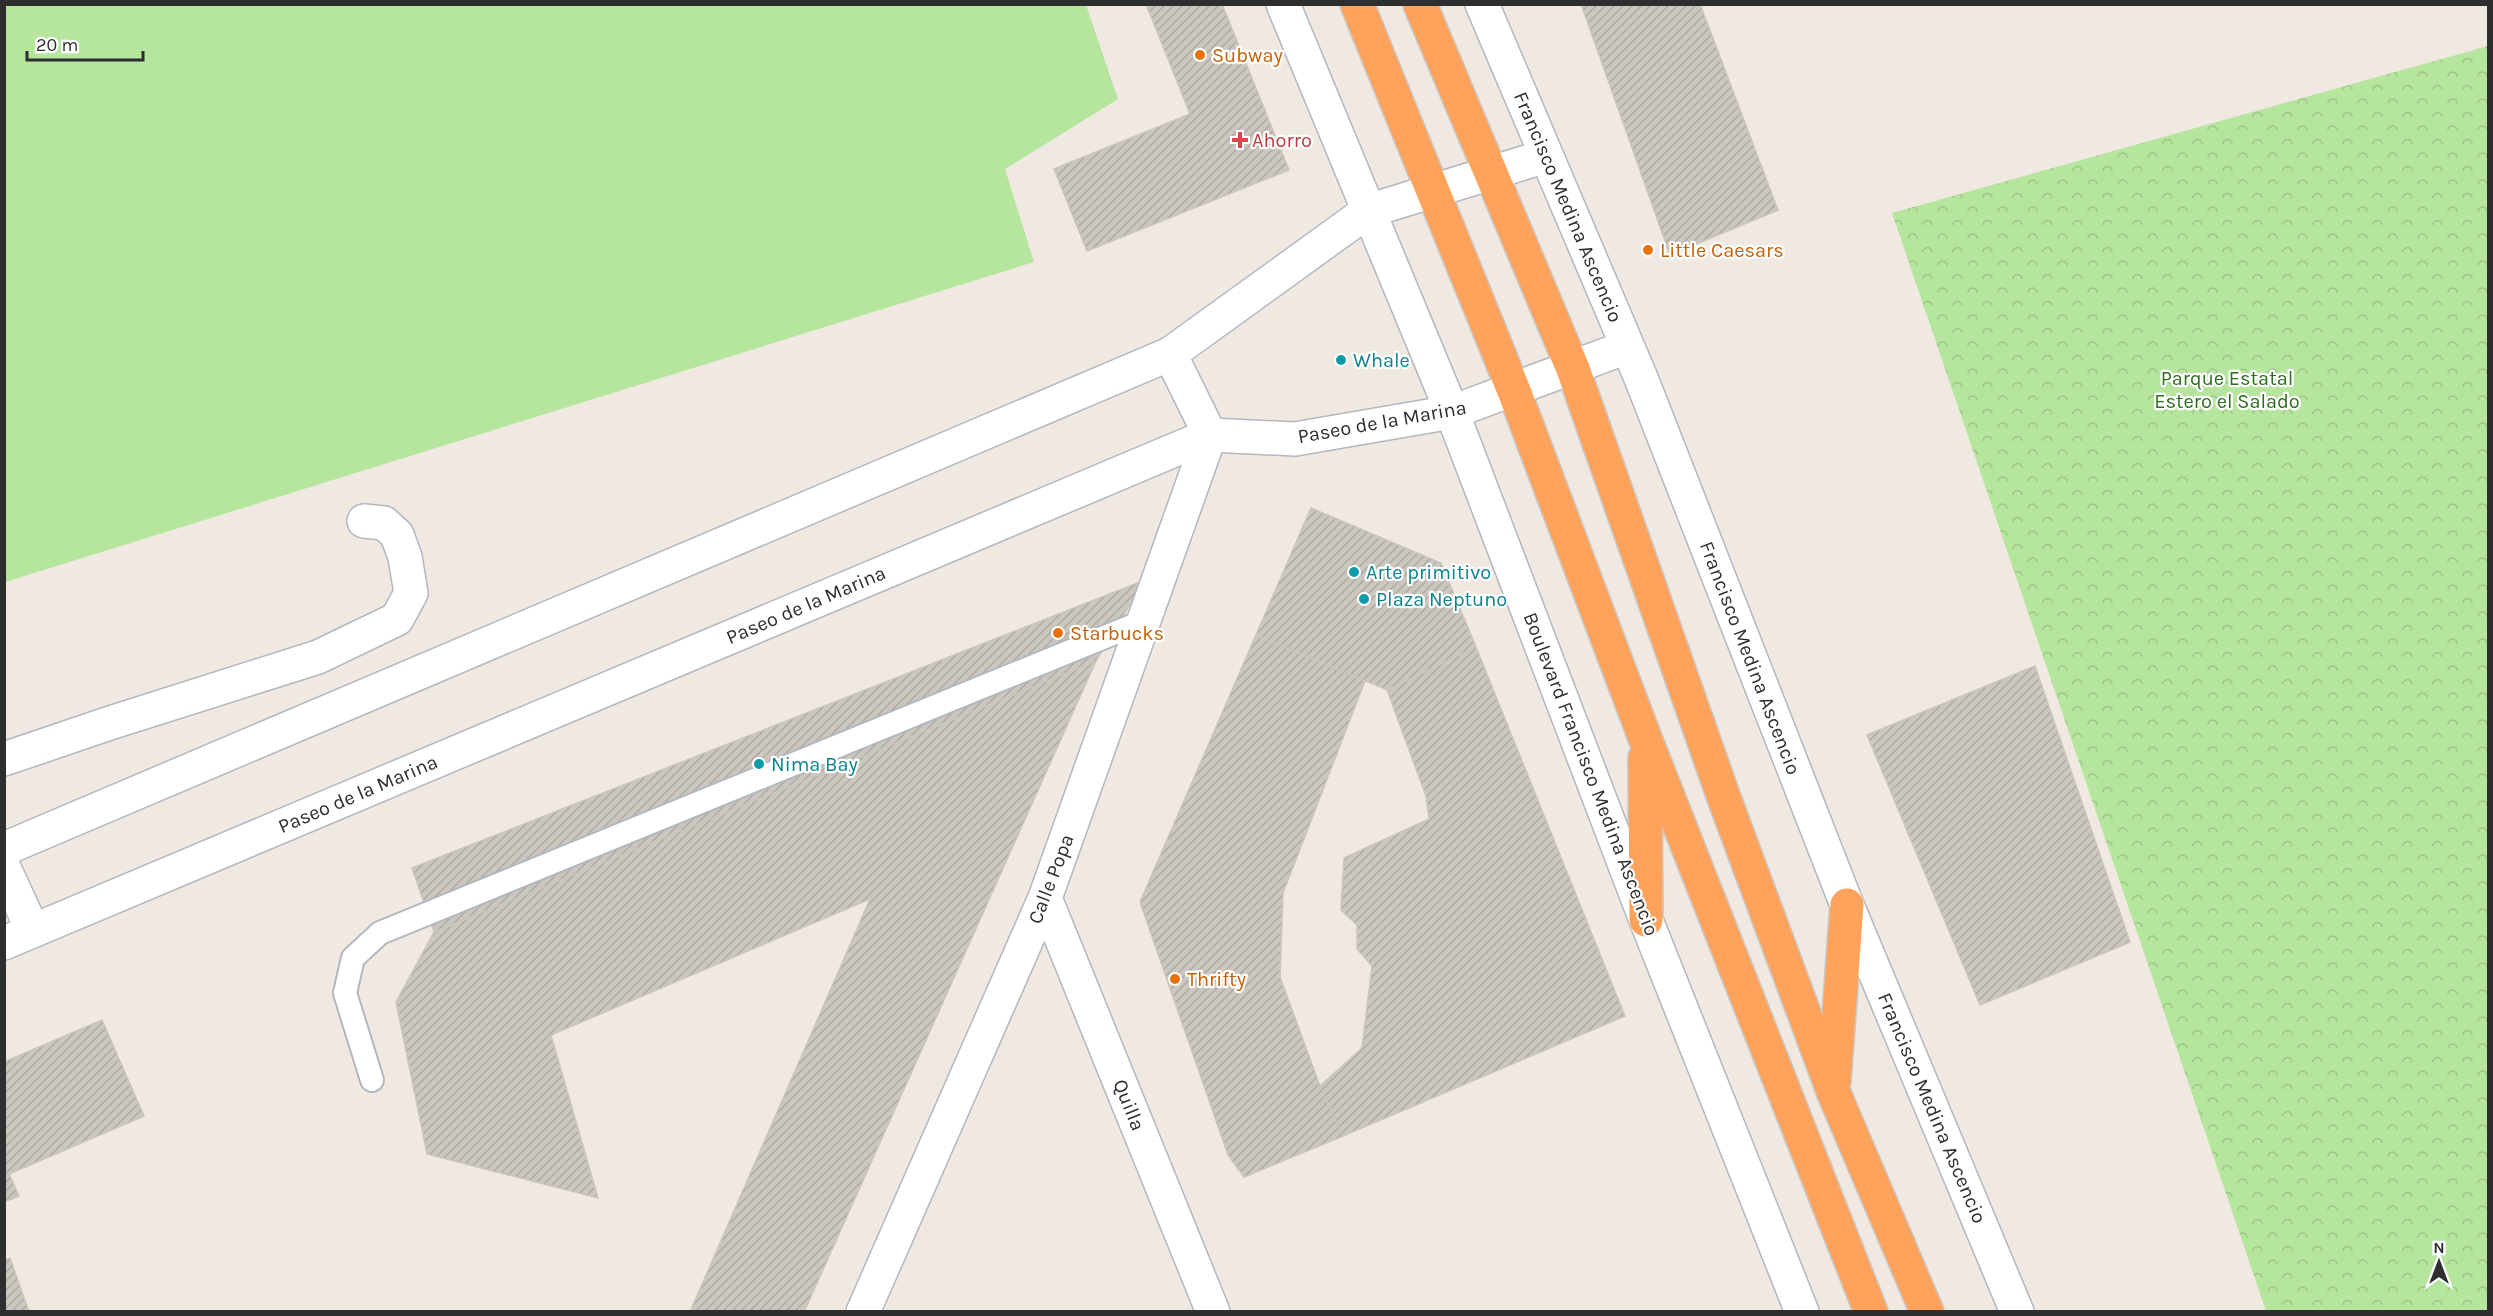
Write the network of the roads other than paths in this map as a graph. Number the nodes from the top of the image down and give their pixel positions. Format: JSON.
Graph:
{"nodes":[{"id":1,"x":1284,"y":4,"type":"edge"},
{"id":2,"x":1357,"y":4,"type":"edge"},
{"id":3,"x":1420,"y":4,"type":"edge"},
{"id":4,"x":1482,"y":4,"type":"edge"},
{"id":5,"x":1546,"y":156,"type":"junction"},
{"id":6,"x":1491,"y":174,"type":"junction"},
{"id":7,"x":1435,"y":192,"type":"junction"},
{"id":8,"x":1368,"y":211,"type":"junction"},
{"id":9,"x":1627,"y":347,"type":"junction"},
{"id":10,"x":1170,"y":354,"type":"junction"},
{"id":11,"x":1573,"y":369,"type":"junction"},
{"id":12,"x":1514,"y":391,"type":"junction"},
{"id":13,"x":1452,"y":412,"type":"junction"},
{"id":14,"x":1210,"y":435,"type":"junction"},
{"id":15,"x":364,"y":521,"type":"dead end"},
{"id":16,"x":1144,"y":621,"type":"junction"},
{"id":17,"x":1645,"y":738,"type":"junction"},
{"id":18,"x":4,"y":759,"type":"edge"},
{"id":19,"x":4,"y":849,"type":"edge"},
{"id":20,"x":4,"y":868,"type":"edge"},
{"id":21,"x":1045,"y":898,"type":"junction"},
{"id":22,"x":1847,"y":905,"type":"junction"},
{"id":23,"x":1646,"y":920,"type":"junction"},
{"id":24,"x":19,"y":937,"type":"edge"},
{"id":25,"x":372,"y":1080,"type":"dead end"},
{"id":26,"x":1833,"y":1091,"type":"junction"},
{"id":27,"x":863,"y":1311,"type":"edge"},
{"id":28,"x":1213,"y":1311,"type":"edge"},
{"id":29,"x":1802,"y":1311,"type":"edge"},
{"id":30,"x":1871,"y":1311,"type":"edge"},
{"id":31,"x":1927,"y":1311,"type":"edge"},
{"id":32,"x":2017,"y":1311,"type":"edge"}],
"edges":[{"from":1,"to":8,"type":"street","name":"Boulevard Francisco Medina Ascencio"},
{"from":2,"to":7,"type":"highway"},
{"from":3,"to":6,"type":"highway"},
{"from":4,"to":5,"type":"street","name":"Francisco Medina Ascencio"},
{"from":5,"to":6,"type":"street"},
{"from":5,"to":9,"type":"street","name":"Francisco Medina Ascencio"},
{"from":6,"to":7,"type":"street"},
{"from":6,"to":11,"type":"highway"},
{"from":7,"to":8,"type":"street"},
{"from":7,"to":12,"type":"highway"},
{"from":8,"to":10,"type":"street"},
{"from":8,"to":13,"type":"street","name":"Boulevard Francisco Medina Ascencio"},
{"from":9,"to":11,"type":"street","name":"Paseo de la Marina"},
{"from":9,"to":22,"type":"street","name":"Francisco Medina Ascencio"},
{"from":10,"to":14,"type":"street"},
{"from":10,"to":19,"type":"street"},
{"from":11,"to":12,"type":"street","name":"Paseo de la Marina"},
{"from":11,"to":26,"type":"highway"},
{"from":12,"to":13,"type":"street","name":"Paseo de la Marina"},
{"from":12,"to":17,"type":"highway"},
{"from":13,"to":14,"type":"street","name":"Paseo de la Marina"},
{"from":13,"to":23,"type":"street","name":"Boulevard Francisco Medina Ascencio"},
{"from":14,"to":16,"type":"street","name":"Calle Popa"},
{"from":14,"to":24,"type":"street","name":"Paseo de la Marina"},
{"from":15,"to":18,"type":"street"},
{"from":16,"to":21,"type":"street","name":"Calle Popa"},
{"from":16,"to":25,"type":"lane"},
{"from":17,"to":23,"type":"highway"},
{"from":17,"to":30,"type":"highway"},
{"from":20,"to":24,"type":"street"},
{"from":21,"to":27,"type":"street","name":"Calle Popa"},
{"from":21,"to":28,"type":"street","name":"Quilla"},
{"from":22,"to":26,"type":"highway"},
{"from":22,"to":32,"type":"street","name":"Francisco Medina Ascencio"},
{"from":23,"to":29,"type":"street","name":"Boulevard Francisco Medina Ascencio"},
{"from":26,"to":31,"type":"highway"}]}
